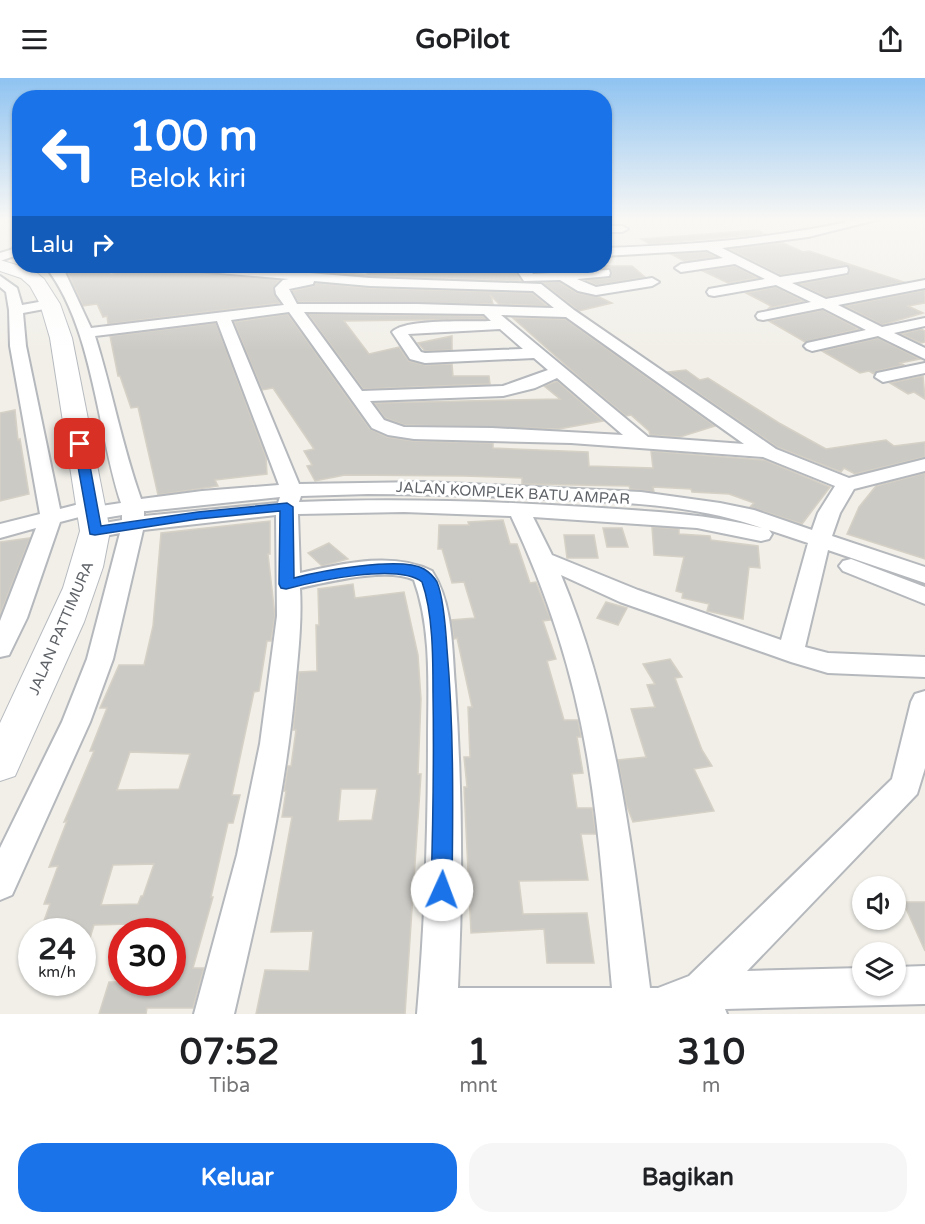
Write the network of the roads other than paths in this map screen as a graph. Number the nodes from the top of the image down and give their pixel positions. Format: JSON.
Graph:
{"nodes":[{"id":1,"x":718,"y":263,"type":"edge"},
{"id":2,"x":742,"y":263,"type":"edge"},
{"id":3,"x":681,"y":268,"type":"dead end"},
{"id":4,"x":842,"y":270,"type":"dead end"},
{"id":5,"x":25,"y":273,"type":"edge"},
{"id":6,"x":261,"y":273,"type":"edge"},
{"id":7,"x":525,"y":273,"type":"edge"},
{"id":8,"x":604,"y":273,"type":"dead end"},
{"id":9,"x":563,"y":276,"type":"junction"},
{"id":10,"x":0,"y":280,"type":"edge"},
{"id":11,"x":337,"y":280,"type":"junction"},
{"id":12,"x":779,"y":281,"type":"junction"},
{"id":13,"x":651,"y":282,"type":"dead end"},
{"id":14,"x":50,"y":283,"type":"edge"},
{"id":15,"x":925,"y":284,"type":"edge"},
{"id":16,"x":714,"y":292,"type":"dead end"},
{"id":17,"x":826,"y":305,"type":"junction"},
{"id":18,"x":291,"y":308,"type":"junction"},
{"id":19,"x":16,"y":310,"type":"junction"},
{"id":20,"x":488,"y":311,"type":"junction"},
{"id":21,"x":569,"y":313,"type":"junction"},
{"id":22,"x":763,"y":316,"type":"dead end"},
{"id":23,"x":223,"y":317,"type":"junction"},
{"id":24,"x":925,"y":322,"type":"edge"},
{"id":25,"x":506,"y":325,"type":"junction"},
{"id":26,"x":882,"y":332,"type":"junction"},
{"id":27,"x":86,"y":333,"type":"junction"},
{"id":28,"x":812,"y":346,"type":"dead end"},
{"id":29,"x":538,"y":353,"type":"junction"},
{"id":30,"x":925,"y":354,"type":"edge"},
{"id":31,"x":925,"y":368,"type":"edge"},
{"id":32,"x":559,"y":371,"type":"junction"},
{"id":33,"x":883,"y":377,"type":"dead end"},
{"id":34,"x":359,"y":396,"type":"junction"},
{"id":35,"x":642,"y":441,"type":"junction"},
{"id":36,"x":769,"y":453,"type":"junction"},
{"id":37,"x":925,"y":465,"type":"edge"},
{"id":38,"x":847,"y":484,"type":"junction"},
{"id":39,"x":289,"y":499,"type":"junction"},
{"id":40,"x":519,"y":509,"type":"junction"},
{"id":41,"x":51,"y":516,"type":"junction"},
{"id":42,"x":133,"y":516,"type":"junction"},
{"id":43,"x":93,"y":518,"type":"junction"},
{"id":44,"x":0,"y":531,"type":"edge"},
{"id":45,"x":819,"y":544,"type":"junction"},
{"id":46,"x":544,"y":560,"type":"junction"},
{"id":47,"x":925,"y":575,"type":"edge"},
{"id":48,"x":286,"y":584,"type":"junction"},
{"id":49,"x":925,"y":596,"type":"edge"},
{"id":50,"x":0,"y":648,"type":"edge"},
{"id":51,"x":791,"y":653,"type":"junction"},
{"id":52,"x":925,"y":667,"type":"edge"},
{"id":53,"x":925,"y":702,"type":"edge"},
{"id":54,"x":0,"y":764,"type":"edge"},
{"id":55,"x":915,"y":785,"type":"edge"},
{"id":56,"x":0,"y":884,"type":"edge"},
{"id":57,"x":925,"y":985,"type":"edge"},
{"id":58,"x":704,"y":1003,"type":"edge"},
{"id":59,"x":633,"y":1008,"type":"junction"},
{"id":60,"x":438,"y":1011,"type":"edge"},
{"id":61,"x":214,"y":1014,"type":"edge"}],
"edges":[{"from":1,"to":3,"type":"street"},
{"from":2,"to":12,"type":"street"},
{"from":4,"to":12,"type":"street"},
{"from":5,"to":14,"type":"street"},
{"from":6,"to":11,"type":"street"},
{"from":7,"to":9,"type":"street"},
{"from":8,"to":9,"type":"street"},
{"from":9,"to":13,"type":"street"},
{"from":10,"to":19,"type":"street"},
{"from":11,"to":18,"type":"street"},
{"from":11,"to":21,"type":"street"},
{"from":12,"to":16,"type":"street"},
{"from":12,"to":17,"type":"street"},
{"from":14,"to":19,"type":"street"},
{"from":14,"to":27,"type":"street"},
{"from":14,"to":43,"type":"street","name":"JALAN PATTIMURA"},
{"from":15,"to":17,"type":"street"},
{"from":17,"to":22,"type":"street"},
{"from":17,"to":26,"type":"street"},
{"from":18,"to":20,"type":"street"},
{"from":18,"to":23,"type":"street"},
{"from":18,"to":34,"type":"street"},
{"from":19,"to":41,"type":"street"},
{"from":20,"to":21,"type":"street"},
{"from":20,"to":25,"type":"street"},
{"from":21,"to":36,"type":"street"},
{"from":23,"to":27,"type":"street"},
{"from":23,"to":39,"type":"street"},
{"from":24,"to":26,"type":"street"},
{"from":25,"to":29,"type":"street"},
{"from":25,"to":29,"type":"street"},
{"from":26,"to":28,"type":"street"},
{"from":26,"to":30,"type":"street"},
{"from":27,"to":42,"type":"street"},
{"from":29,"to":32,"type":"street"},
{"from":31,"to":33,"type":"street"},
{"from":32,"to":34,"type":"street"},
{"from":32,"to":35,"type":"street"},
{"from":34,"to":35,"type":"street"},
{"from":35,"to":36,"type":"street"},
{"from":36,"to":38,"type":"street"},
{"from":37,"to":38,"type":"street"},
{"from":38,"to":45,"type":"street"},
{"from":39,"to":40,"type":"street","name":"JALAN KOMPLEK BATU AMPAR"},
{"from":39,"to":42,"type":"street","name":"JALAN KOMPLEK BATU AMPAR"},
{"from":39,"to":45,"type":"street","name":"JALAN KOMPLEK BATU AMPAR"},
{"from":39,"to":48,"type":"street"},
{"from":40,"to":45,"type":"street","name":"JALAN KOMPLEK BATU AMPAR"},
{"from":40,"to":46,"type":"street"},
{"from":41,"to":43,"type":"street","name":"JALAN KOMPLEK BATU AMPAR"},
{"from":41,"to":44,"type":"street","name":"JALAN KOMPLEK BATU AMPAR"},
{"from":41,"to":50,"type":"street"},
{"from":42,"to":43,"type":"street","name":"JALAN KOMPLEK BATU AMPAR"},
{"from":42,"to":56,"type":"street"},
{"from":43,"to":54,"type":"street","name":"JALAN PATTIMURA"},
{"from":45,"to":47,"type":"street","name":"JALAN KOMPLEK BATU AMPAR"},
{"from":45,"to":49,"type":"street","name":"JALAN KOMPLEK BATU AMPAR"},
{"from":45,"to":51,"type":"street"},
{"from":46,"to":51,"type":"street"},
{"from":46,"to":59,"type":"street"},
{"from":48,"to":60,"type":"street"},
{"from":48,"to":61,"type":"street"},
{"from":51,"to":52,"type":"street"},
{"from":53,"to":55,"type":"street"},
{"from":55,"to":58,"type":"street"},
{"from":57,"to":58,"type":"street"},
{"from":58,"to":59,"type":"street"},
{"from":59,"to":60,"type":"street"}]}
